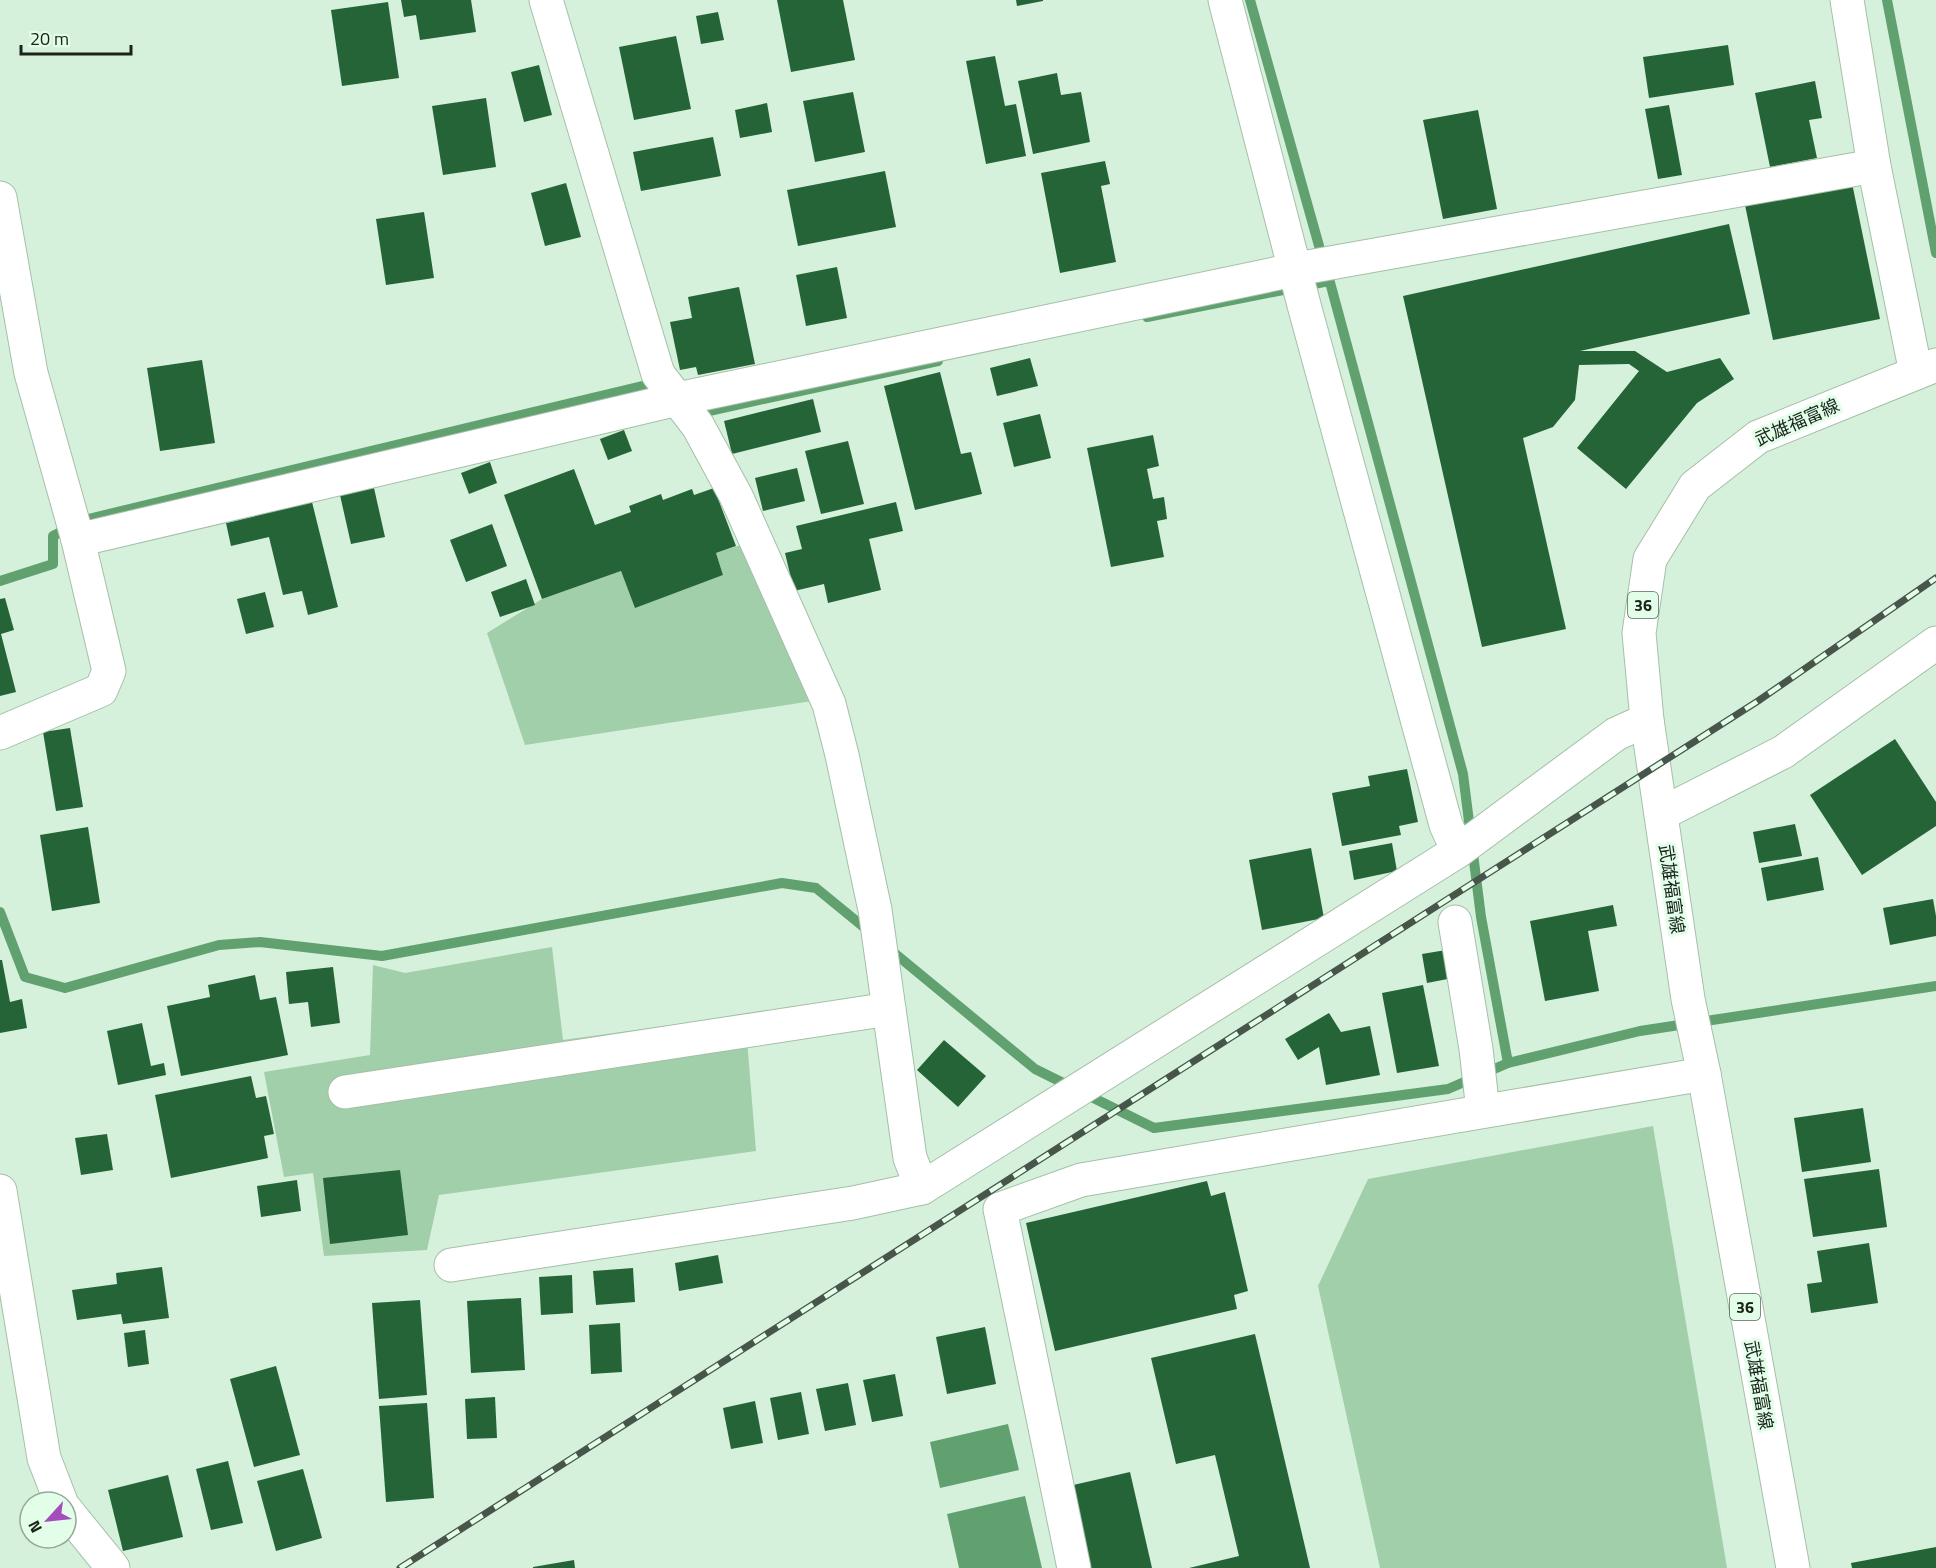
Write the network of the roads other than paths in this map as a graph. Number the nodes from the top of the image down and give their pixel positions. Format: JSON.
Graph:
{"nodes":[{"id":1,"x":546,"y":0,"type":"edge"},
{"id":2,"x":1225,"y":0,"type":"edge"},
{"id":3,"x":1847,"y":0,"type":"edge"},
{"id":4,"x":1874,"y":166,"type":"junction"},
{"id":5,"x":0,"y":198,"type":"edge"},
{"id":6,"x":1308,"y":275,"type":"junction"},
{"id":7,"x":1928,"y":369,"type":"edge"},
{"id":8,"x":681,"y":391,"type":"junction"},
{"id":9,"x":75,"y":528,"type":"junction"},
{"id":10,"x":1936,"y":643,"type":"edge"},
{"id":11,"x":1647,"y":720,"type":"junction"},
{"id":12,"x":0,"y":733,"type":"edge"},
{"id":13,"x":1661,"y":814,"type":"junction"},
{"id":14,"x":1471,"y":842,"type":"junction"},
{"id":15,"x":1455,"y":922,"type":"dead end"},
{"id":16,"x":889,"y":1009,"type":"junction"},
{"id":17,"x":1701,"y":1060,"type":"junction"},
{"id":18,"x":345,"y":1092,"type":"dead end"},
{"id":19,"x":1482,"y":1103,"type":"junction"},
{"id":20,"x":922,"y":1188,"type":"junction"},
{"id":21,"x":0,"y":1191,"type":"edge"},
{"id":22,"x":451,"y":1265,"type":"dead end"},
{"id":23,"x":56,"y":1490,"type":"edge"},
{"id":24,"x":78,"y":1525,"type":"edge"},
{"id":25,"x":113,"y":1568,"type":"edge"},
{"id":26,"x":1074,"y":1568,"type":"edge"},
{"id":27,"x":1793,"y":1568,"type":"edge"}],
"edges":[{"from":1,"to":8,"type":"street"},
{"from":2,"to":6,"type":"street"},
{"from":3,"to":4,"type":"street"},
{"from":4,"to":6,"type":"street"},
{"from":4,"to":7,"type":"street"},
{"from":5,"to":9,"type":"street"},
{"from":6,"to":8,"type":"street"},
{"from":6,"to":14,"type":"street"},
{"from":7,"to":11,"type":"street","name":"武雄福富線","number":"36"},
{"from":8,"to":9,"type":"street"},
{"from":8,"to":16,"type":"street"},
{"from":9,"to":12,"type":"street"},
{"from":10,"to":13,"type":"street"},
{"from":11,"to":13,"type":"street","name":"武雄福富線","number":"36"},
{"from":11,"to":14,"type":"street"},
{"from":13,"to":17,"type":"street","name":"武雄福富線","number":"36"},
{"from":14,"to":20,"type":"street"},
{"from":15,"to":19,"type":"street"},
{"from":16,"to":18,"type":"street"},
{"from":16,"to":20,"type":"street"},
{"from":17,"to":19,"type":"street"},
{"from":17,"to":27,"type":"street","name":"武雄福富線","number":"36"},
{"from":19,"to":26,"type":"street"},
{"from":20,"to":22,"type":"street"},
{"from":21,"to":23,"type":"street"},
{"from":24,"to":25,"type":"street"}]}
